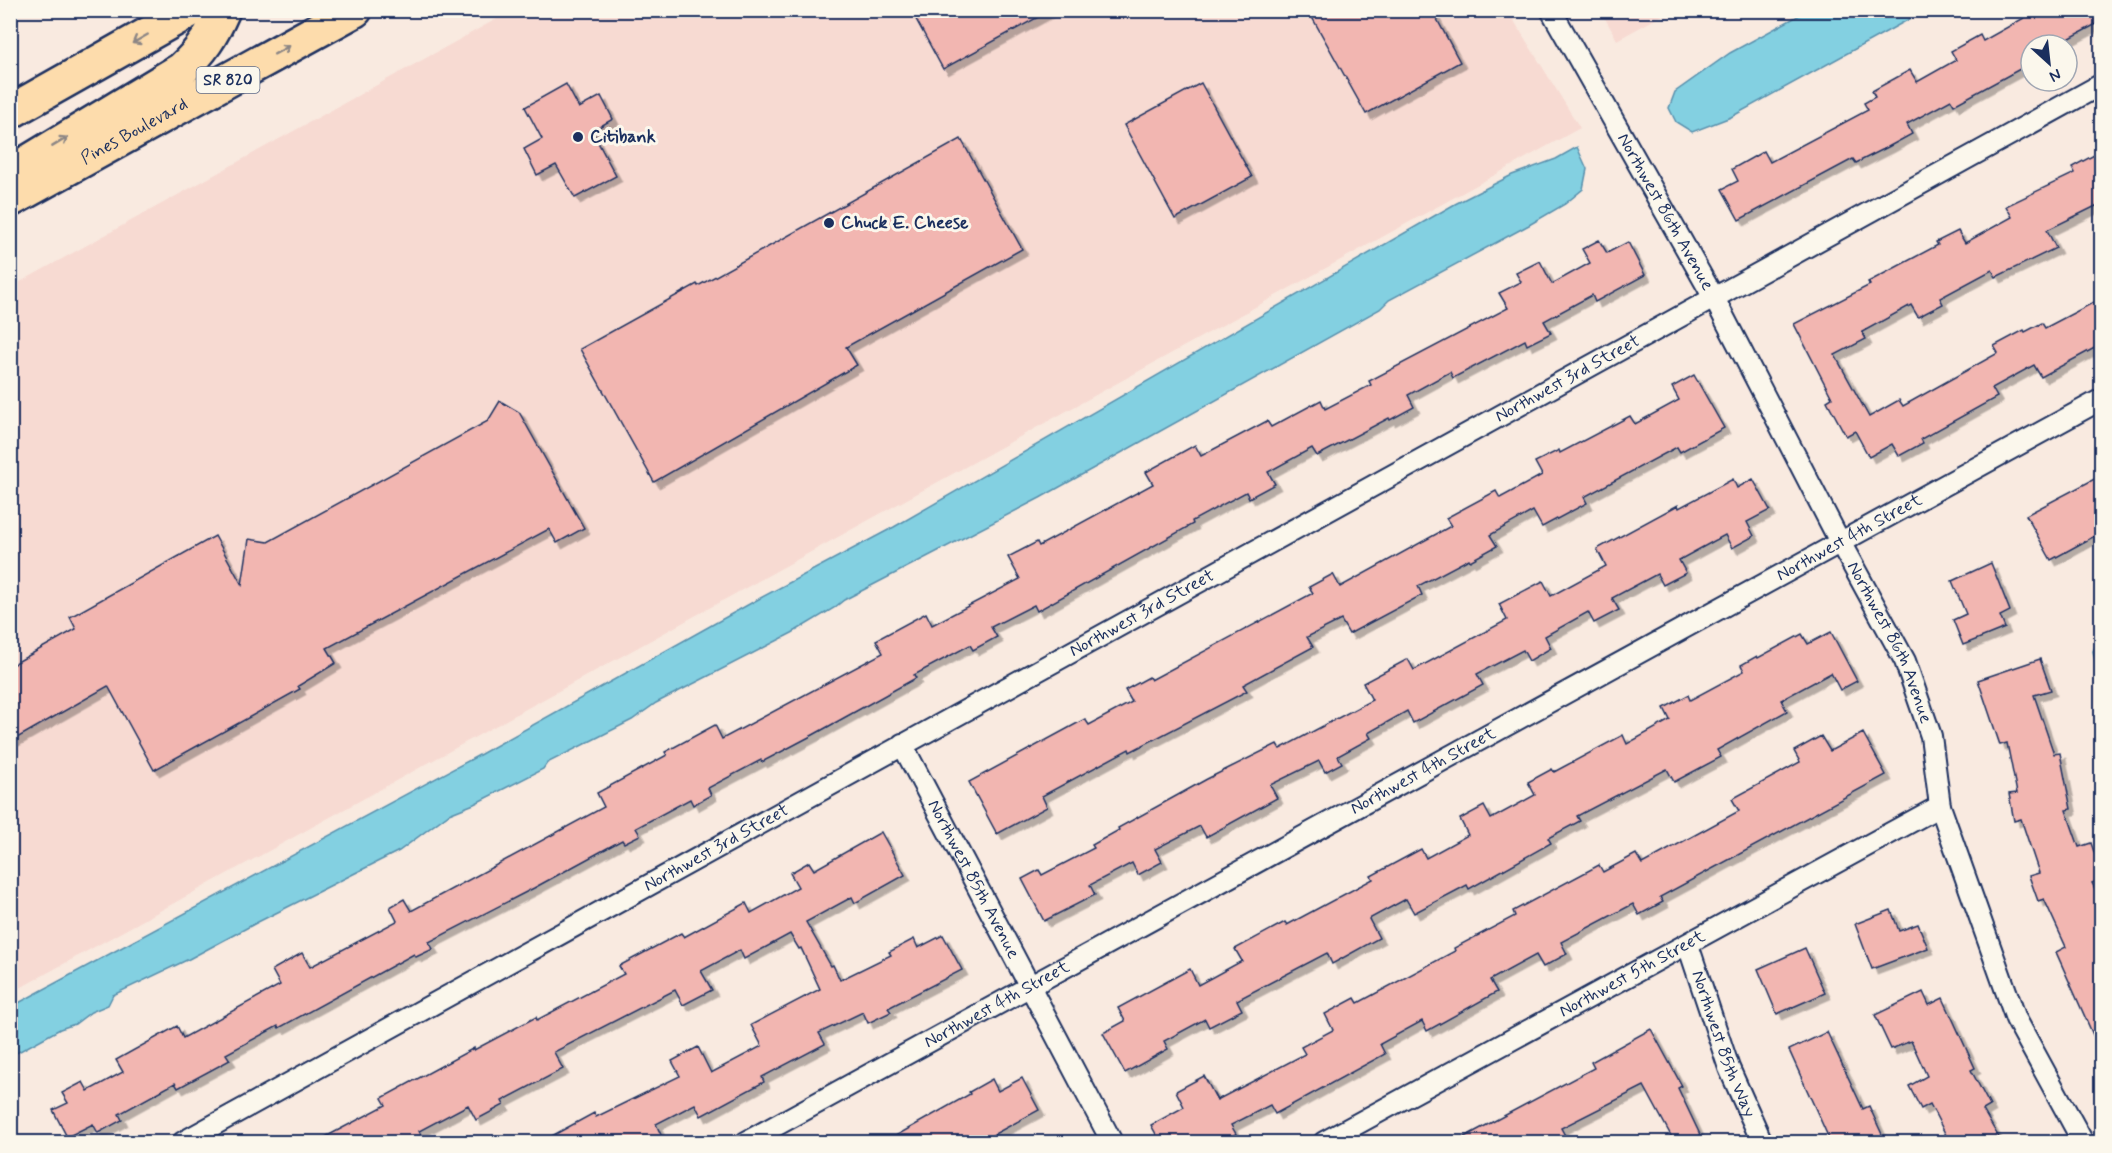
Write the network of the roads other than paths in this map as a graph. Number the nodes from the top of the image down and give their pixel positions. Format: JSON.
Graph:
{"nodes":[{"id":1,"x":190,"y":10,"type":"edge"},
{"id":2,"x":224,"y":10,"type":"edge"},
{"id":3,"x":355,"y":10,"type":"edge"},
{"id":4,"x":1551,"y":10,"type":"edge"},
{"id":5,"x":2102,"y":84,"type":"edge"},
{"id":6,"x":10,"y":112,"type":"edge"},
{"id":7,"x":10,"y":173,"type":"edge"},
{"id":8,"x":10,"y":200,"type":"edge"},
{"id":9,"x":1714,"y":298,"type":"junction"},
{"id":10,"x":2102,"y":399,"type":"edge"},
{"id":11,"x":1840,"y":542,"type":"junction"},
{"id":12,"x":902,"y":744,"type":"junction"},
{"id":13,"x":1940,"y":806,"type":"junction"},
{"id":14,"x":1688,"y":945,"type":"junction"},
{"id":15,"x":1029,"y":986,"type":"junction"},
{"id":16,"x":183,"y":1143,"type":"edge"},
{"id":17,"x":746,"y":1143,"type":"edge"},
{"id":18,"x":1112,"y":1143,"type":"edge"},
{"id":19,"x":1324,"y":1143,"type":"edge"},
{"id":20,"x":1762,"y":1143,"type":"edge"},
{"id":21,"x":2083,"y":1143,"type":"edge"}],
"edges":[{"from":1,"to":6,"type":"highway","one_way":true},
{"from":7,"to":2,"type":"highway","one_way":true},
{"from":8,"to":3,"type":"highway","name":"Pines Boulevard","number":"SR 820","one_way":true},
{"from":4,"to":9,"type":"street","name":"Northwest 86th Avenue"},
{"from":5,"to":9,"type":"street","name":"Northwest 3rd Street"},
{"from":9,"to":11,"type":"street","name":"Northwest 86th Avenue"},
{"from":9,"to":12,"type":"street","name":"Northwest 3rd Street"},
{"from":10,"to":11,"type":"street","name":"Northwest 4th Street"},
{"from":11,"to":13,"type":"street","name":"Northwest 86th Avenue"},
{"from":11,"to":15,"type":"street","name":"Northwest 4th Street"},
{"from":12,"to":15,"type":"street","name":"Northwest 85th Avenue"},
{"from":12,"to":16,"type":"street","name":"Northwest 3rd Street"},
{"from":13,"to":14,"type":"street","name":"Northwest 5th Street"},
{"from":13,"to":21,"type":"street","name":"Northwest 86th Avenue"},
{"from":14,"to":19,"type":"street","name":"Northwest 5th Street"},
{"from":14,"to":20,"type":"street","name":"Northwest 85th Way"},
{"from":15,"to":17,"type":"street","name":"Northwest 4th Street"},
{"from":15,"to":18,"type":"street","name":"Northwest 85th Avenue"}]}
